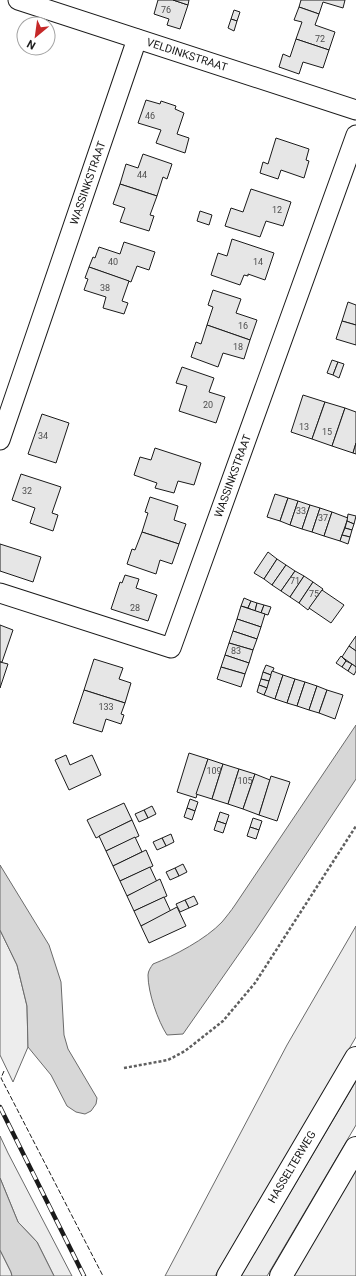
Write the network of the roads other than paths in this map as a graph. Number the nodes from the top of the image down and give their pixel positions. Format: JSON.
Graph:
{"nodes":[{"id":1,"x":18,"y":0,"type":"edge"},
{"id":2,"x":137,"y":39,"type":"junction"},
{"id":3,"x":356,"y":110,"type":"edge"},
{"id":4,"x":356,"y":135,"type":"edge"},
{"id":5,"x":0,"y":440,"type":"edge"},
{"id":6,"x":0,"y":593,"type":"edge"},
{"id":7,"x":356,"y":1058,"type":"edge"},
{"id":8,"x":356,"y":1148,"type":"edge"},
{"id":9,"x":228,"y":1276,"type":"edge"},
{"id":10,"x":281,"y":1276,"type":"edge"}],
"edges":[{"from":1,"to":2,"type":"street","name":"VELDINKSTRAAT"},
{"from":2,"to":3,"type":"street","name":"VELDINKSTRAAT"},
{"from":2,"to":5,"type":"street","name":"WASSINKSTRAAT"},
{"from":4,"to":6,"type":"street","name":"WASSINKSTRAAT"},
{"from":7,"to":9,"type":"main road","name":"HASSELTERWEG"},
{"from":8,"to":10,"type":"main road"}]}
